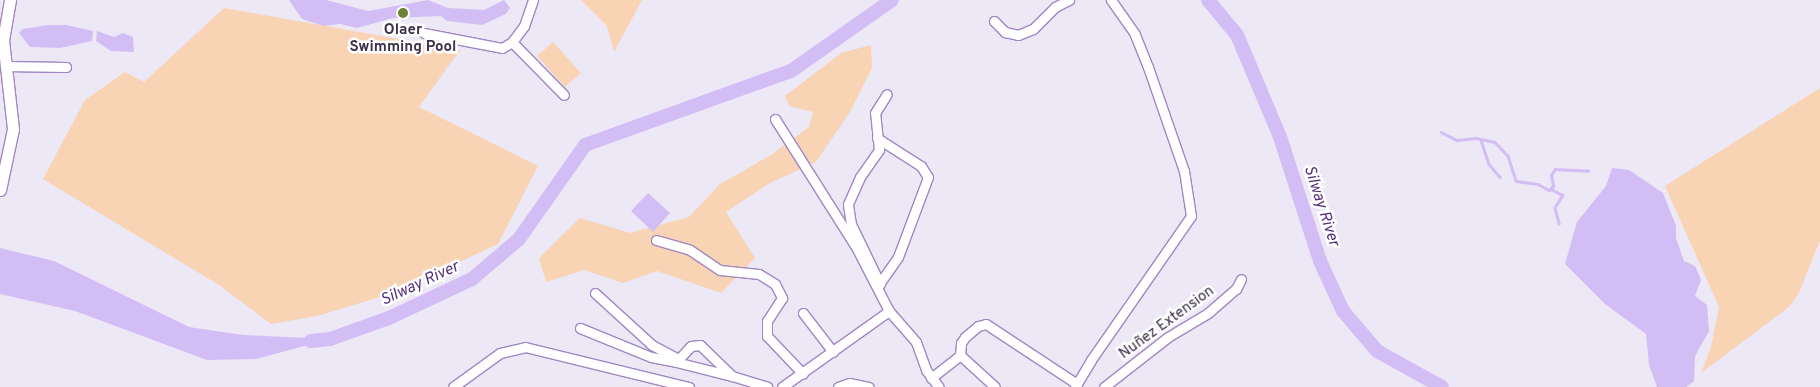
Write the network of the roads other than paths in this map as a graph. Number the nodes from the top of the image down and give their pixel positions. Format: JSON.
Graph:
{"nodes":[{"id":1,"x":10,"y":0,"type":"edge"},
{"id":2,"x":532,"y":0,"type":"edge"},
{"id":3,"x":1068,"y":0,"type":"edge"},
{"id":4,"x":1111,"y":0,"type":"edge"},
{"id":5,"x":994,"y":21,"type":"dead end"},
{"id":6,"x":424,"y":33,"type":"dead end"},
{"id":7,"x":512,"y":42,"type":"junction"},
{"id":8,"x":5,"y":66,"type":"junction"},
{"id":9,"x":66,"y":67,"type":"dead end"},
{"id":10,"x":887,"y":94,"type":"dead end"},
{"id":11,"x":564,"y":95,"type":"dead end"},
{"id":12,"x":775,"y":119,"type":"dead end"},
{"id":13,"x":877,"y":138,"type":"junction"},
{"id":14,"x":0,"y":190,"type":"edge"},
{"id":15,"x":656,"y":240,"type":"dead end"},
{"id":16,"x":1242,"y":279,"type":"dead end"},
{"id":17,"x":878,"y":286,"type":"junction"},
{"id":18,"x":595,"y":293,"type":"dead end"},
{"id":19,"x":888,"y":311,"type":"junction"},
{"id":20,"x":803,"y":313,"type":"dead end"},
{"id":21,"x":580,"y":328,"type":"dead end"},
{"id":22,"x":833,"y":352,"type":"junction"},
{"id":23,"x":960,"y":355,"type":"junction"},
{"id":24,"x":677,"y":360,"type":"junction"},
{"id":25,"x":803,"y":374,"type":"junction"},
{"id":26,"x":732,"y":376,"type":"junction"},
{"id":27,"x":931,"y":378,"type":"junction"},
{"id":28,"x":1076,"y":386,"type":"edge"},
{"id":29,"x":453,"y":387,"type":"edge"},
{"id":30,"x":689,"y":387,"type":"edge"},
{"id":31,"x":767,"y":387,"type":"edge"},
{"id":32,"x":782,"y":387,"type":"edge"},
{"id":33,"x":838,"y":387,"type":"edge"},
{"id":34,"x":869,"y":387,"type":"edge"},
{"id":35,"x":939,"y":387,"type":"edge"},
{"id":36,"x":995,"y":387,"type":"edge"},
{"id":37,"x":1104,"y":387,"type":"edge"}],
"edges":[{"from":1,"to":8,"type":"main road"},
{"from":2,"to":7,"type":"street"},
{"from":3,"to":5,"type":"street"},
{"from":4,"to":28,"type":"street"},
{"from":6,"to":7,"type":"street"},
{"from":7,"to":11,"type":"street"},
{"from":8,"to":9,"type":"street"},
{"from":8,"to":14,"type":"main road"},
{"from":10,"to":13,"type":"street"},
{"from":12,"to":17,"type":"street"},
{"from":13,"to":17,"type":"street"},
{"from":13,"to":17,"type":"street"},
{"from":15,"to":25,"type":"street"},
{"from":16,"to":37,"type":"street","name":"Nuñez Extension"},
{"from":17,"to":19,"type":"street"},
{"from":18,"to":24,"type":"street"},
{"from":19,"to":22,"type":"street"},
{"from":19,"to":27,"type":"street"},
{"from":20,"to":22,"type":"street"},
{"from":21,"to":24,"type":"street"},
{"from":22,"to":25,"type":"street"},
{"from":23,"to":27,"type":"street"},
{"from":23,"to":28,"type":"street"},
{"from":23,"to":36,"type":"street"},
{"from":24,"to":26,"type":"street"},
{"from":24,"to":26,"type":"street"},
{"from":25,"to":32,"type":"street"},
{"from":26,"to":31,"type":"street"},
{"from":27,"to":35,"type":"street"},
{"from":29,"to":30,"type":"street"},
{"from":33,"to":34,"type":"street"}]}
